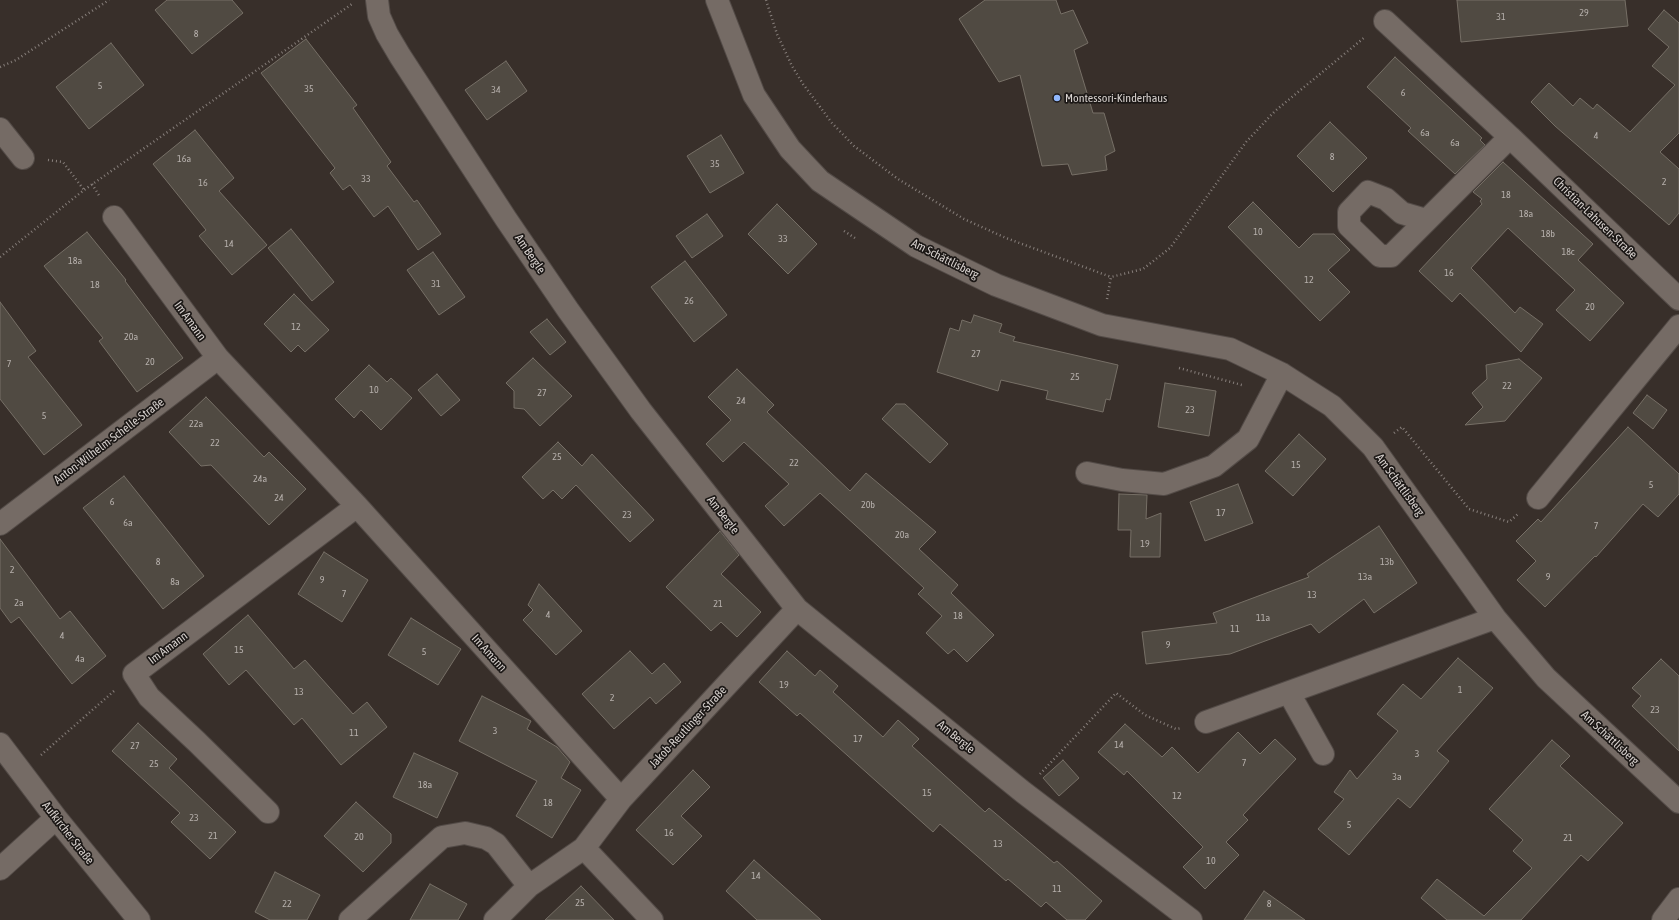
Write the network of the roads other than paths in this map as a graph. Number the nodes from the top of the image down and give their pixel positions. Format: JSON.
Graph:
{"nodes":[{"id":1,"x":717,"y":0,"type":"edge"},
{"id":2,"x":368,"y":1,"type":"edge"},
{"id":3,"x":1385,"y":21,"type":"road end"},
{"id":4,"x":0,"y":129,"type":"edge"},
{"id":5,"x":1510,"y":137,"type":"junction"},
{"id":6,"x":23,"y":158,"type":"road end"},
{"id":7,"x":114,"y":218,"type":"dead end"},
{"id":8,"x":1426,"y":220,"type":"dead end"},
{"id":9,"x":1679,"y":299,"type":"edge"},
{"id":10,"x":1679,"y":326,"type":"edge"},
{"id":11,"x":218,"y":358,"type":"junction"},
{"id":12,"x":1282,"y":374,"type":"junction"},
{"id":13,"x":1087,"y":473,"type":"dead end"},
{"id":14,"x":1538,"y":498,"type":"road end"},
{"id":15,"x":357,"y":506,"type":"junction"},
{"id":16,"x":0,"y":524,"type":"edge"},
{"id":17,"x":797,"y":609,"type":"junction"},
{"id":18,"x":1495,"y":618,"type":"junction"},
{"id":19,"x":1289,"y":694,"type":"junction"},
{"id":20,"x":1206,"y":722,"type":"road end"},
{"id":21,"x":0,"y":744,"type":"edge"},
{"id":22,"x":1323,"y":754,"type":"dead end"},
{"id":23,"x":621,"y":799,"type":"junction"},
{"id":24,"x":1679,"y":802,"type":"edge"},
{"id":25,"x":268,"y":812,"type":"dead end"},
{"id":26,"x":56,"y":818,"type":"junction"},
{"id":27,"x":584,"y":848,"type":"junction"},
{"id":28,"x":0,"y":869,"type":"edge"},
{"id":29,"x":529,"y":886,"type":"junction"},
{"id":30,"x":1679,"y":899,"type":"edge"},
{"id":31,"x":139,"y":920,"type":"edge"},
{"id":32,"x":350,"y":920,"type":"edge"},
{"id":33,"x":495,"y":920,"type":"edge"},
{"id":34,"x":652,"y":920,"type":"edge"},
{"id":35,"x":1192,"y":920,"type":"edge"},
{"id":36,"x":1663,"y":920,"type":"edge"}],
"edges":[{"from":1,"to":12,"type":"street","name":"Am Schättlisberg"},
{"from":2,"to":17,"type":"street","name":"Am Bergle"},
{"from":3,"to":5,"type":"street","name":"Christian-Lahusen-Straße"},
{"from":4,"to":6,"type":"street"},
{"from":5,"to":8,"type":"street"},
{"from":5,"to":9,"type":"street","name":"Christian-Lahusen-Straße"},
{"from":7,"to":11,"type":"street","name":"Im Amann"},
{"from":10,"to":14,"type":"street"},
{"from":11,"to":15,"type":"street","name":"Im Amann"},
{"from":11,"to":16,"type":"street","name":"Anton-Wilhelm-Schelle-Straße"},
{"from":12,"to":13,"type":"street"},
{"from":12,"to":18,"type":"street","name":"Am Schättlisberg"},
{"from":15,"to":23,"type":"street","name":"Im Amann"},
{"from":15,"to":25,"type":"street","name":"Im Amann"},
{"from":17,"to":23,"type":"street","name":"Jakob-Reutlinger-Straße"},
{"from":17,"to":35,"type":"street","name":"Am Bergle"},
{"from":18,"to":19,"type":"street"},
{"from":18,"to":24,"type":"street","name":"Am Schättlisberg"},
{"from":19,"to":20,"type":"street"},
{"from":19,"to":22,"type":"street"},
{"from":21,"to":26,"type":"street","name":"Aufkircher Straße"},
{"from":23,"to":27,"type":"street","name":"Jakob-Reutlinger-Straße"},
{"from":26,"to":28,"type":"street"},
{"from":26,"to":31,"type":"street","name":"Aufkircher Straße"},
{"from":27,"to":29,"type":"street","name":"Jakob-Reutlinger-Straße"},
{"from":27,"to":34,"type":"street"},
{"from":29,"to":32,"type":"street"},
{"from":29,"to":33,"type":"street","name":"Jakob-Reutlinger-Straße"},
{"from":30,"to":36,"type":"street"}]}
